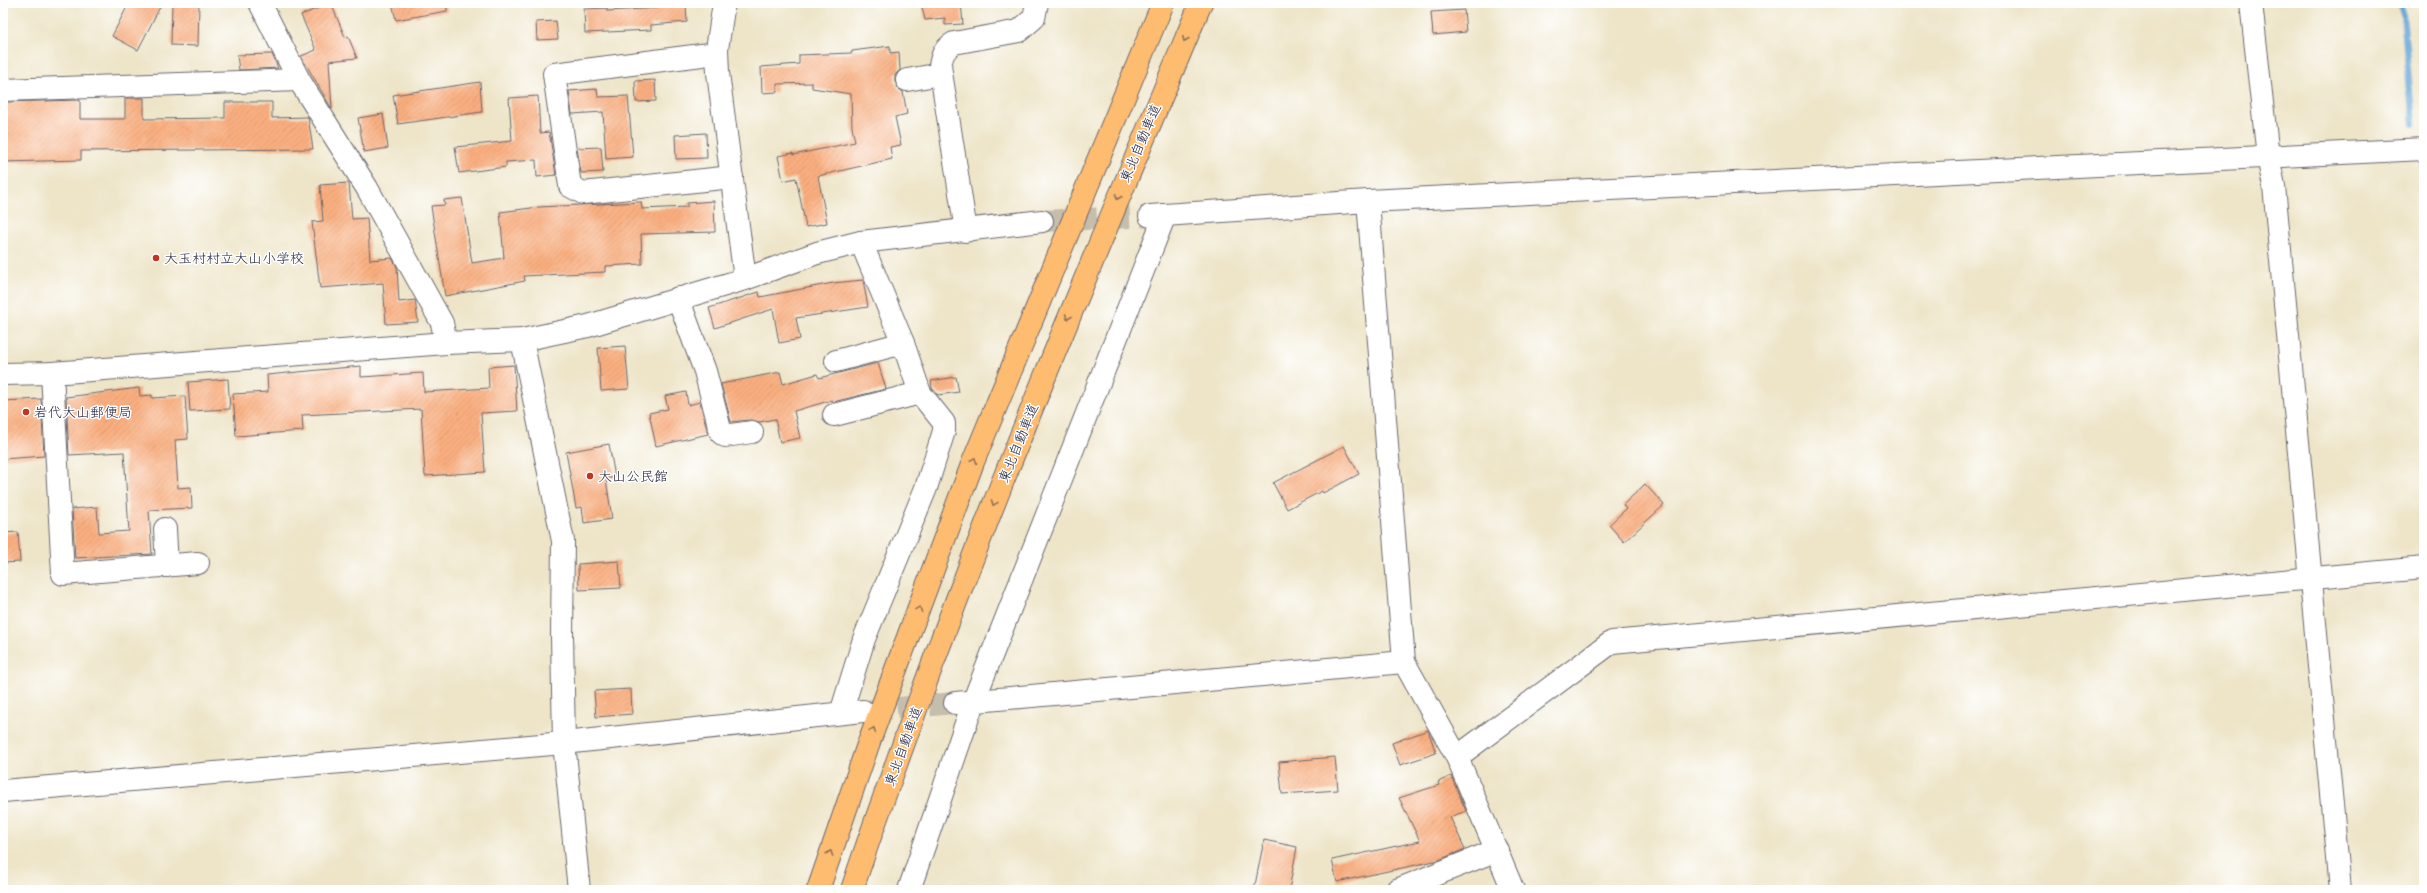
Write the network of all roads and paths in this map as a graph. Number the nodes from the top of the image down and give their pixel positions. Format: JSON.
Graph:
{"nodes":[{"id":1,"x":260,"y":3,"type":"edge"},
{"id":2,"x":724,"y":3,"type":"edge"},
{"id":3,"x":1037,"y":3,"type":"edge"},
{"id":4,"x":1163,"y":3,"type":"edge"},
{"id":5,"x":1201,"y":3,"type":"edge"},
{"id":6,"x":2251,"y":3,"type":"edge"},
{"id":7,"x":717,"y":53,"type":"junction"},
{"id":8,"x":941,"y":74,"type":"junction"},
{"id":9,"x":299,"y":80,"type":"junction"},
{"id":10,"x":907,"y":80,"type":"dead end"},
{"id":11,"x":3,"y":90,"type":"edge"},
{"id":12,"x":2424,"y":149,"type":"edge"},
{"id":13,"x":2268,"y":157,"type":"junction"},
{"id":14,"x":732,"y":176,"type":"junction"},
{"id":15,"x":1368,"y":201,"type":"junction"},
{"id":16,"x":1042,"y":221,"type":"tunnel mouth"},
{"id":17,"x":966,"y":231,"type":"junction"},
{"id":18,"x":861,"y":242,"type":"junction"},
{"id":19,"x":745,"y":279,"type":"junction"},
{"id":20,"x":678,"y":298,"type":"junction"},
{"id":21,"x":522,"y":340,"type":"junction"},
{"id":22,"x":446,"y":343,"type":"junction"},
{"id":23,"x":903,"y":343,"type":"junction"},
{"id":24,"x":836,"y":361,"type":"dead end"},
{"id":25,"x":52,"y":373,"type":"junction"},
{"id":26,"x":3,"y":374,"type":"edge"},
{"id":27,"x":920,"y":393,"type":"junction"},
{"id":28,"x":834,"y":415,"type":"dead end"},
{"id":29,"x":752,"y":432,"type":"dead end"},
{"id":30,"x":165,"y":528,"type":"dead end"},
{"id":31,"x":198,"y":563,"type":"dead end"},
{"id":32,"x":167,"y":566,"type":"junction"},
{"id":33,"x":2424,"y":568,"type":"edge"},
{"id":34,"x":2311,"y":579,"type":"junction"},
{"id":35,"x":1404,"y":662,"type":"junction"},
{"id":36,"x":964,"y":702,"type":"junction"},
{"id":37,"x":863,"y":711,"type":"tunnel mouth"},
{"id":38,"x":841,"y":713,"type":"junction"},
{"id":39,"x":564,"y":743,"type":"junction"},
{"id":40,"x":1457,"y":757,"type":"junction"},
{"id":41,"x":3,"y":791,"type":"edge"},
{"id":42,"x":1497,"y":850,"type":"junction"},
{"id":43,"x":578,"y":890,"type":"edge"},
{"id":44,"x":818,"y":890,"type":"edge"},
{"id":45,"x":852,"y":890,"type":"edge"},
{"id":46,"x":909,"y":890,"type":"edge"},
{"id":47,"x":1397,"y":890,"type":"edge"},
{"id":48,"x":1513,"y":890,"type":"edge"},
{"id":49,"x":2340,"y":890,"type":"edge"}],
"edges":[{"from":1,"to":9,"type":"street"},
{"from":2,"to":7,"type":"street"},
{"from":3,"to":8,"type":"street"},
{"from":44,"to":4,"type":"highway","one_way":true},
{"from":5,"to":45,"type":"highway","name":"東北自動車道","one_way":true},
{"from":6,"to":13,"type":"street"},
{"from":7,"to":14,"type":"street"},
{"from":7,"to":14,"type":"street"},
{"from":8,"to":10,"type":"street"},
{"from":8,"to":17,"type":"street"},
{"from":9,"to":11,"type":"street"},
{"from":9,"to":22,"type":"street"},
{"from":12,"to":13,"type":"street"},
{"from":13,"to":15,"type":"street"},
{"from":13,"to":34,"type":"street"},
{"from":14,"to":19,"type":"street"},
{"from":15,"to":35,"type":"street"},
{"from":15,"to":36,"type":"street"},
{"from":16,"to":17,"type":"street"},
{"from":17,"to":18,"type":"street"},
{"from":18,"to":19,"type":"street"},
{"from":18,"to":23,"type":"street"},
{"from":19,"to":20,"type":"street"},
{"from":20,"to":21,"type":"street"},
{"from":20,"to":29,"type":"street"},
{"from":21,"to":22,"type":"street"},
{"from":21,"to":39,"type":"street"},
{"from":22,"to":25,"type":"street"},
{"from":23,"to":24,"type":"street"},
{"from":23,"to":27,"type":"street"},
{"from":25,"to":26,"type":"street"},
{"from":25,"to":32,"type":"street"},
{"from":27,"to":28,"type":"street"},
{"from":27,"to":38,"type":"street"},
{"from":30,"to":32,"type":"street"},
{"from":31,"to":32,"type":"street"},
{"from":33,"to":34,"type":"street"},
{"from":34,"to":40,"type":"street"},
{"from":34,"to":49,"type":"street"},
{"from":35,"to":36,"type":"street"},
{"from":35,"to":40,"type":"street"},
{"from":36,"to":46,"type":"street"},
{"from":37,"to":38,"type":"street"},
{"from":38,"to":39,"type":"street"},
{"from":39,"to":41,"type":"street"},
{"from":39,"to":43,"type":"street"},
{"from":40,"to":42,"type":"street"},
{"from":42,"to":47,"type":"street"},
{"from":42,"to":48,"type":"street"}]}
